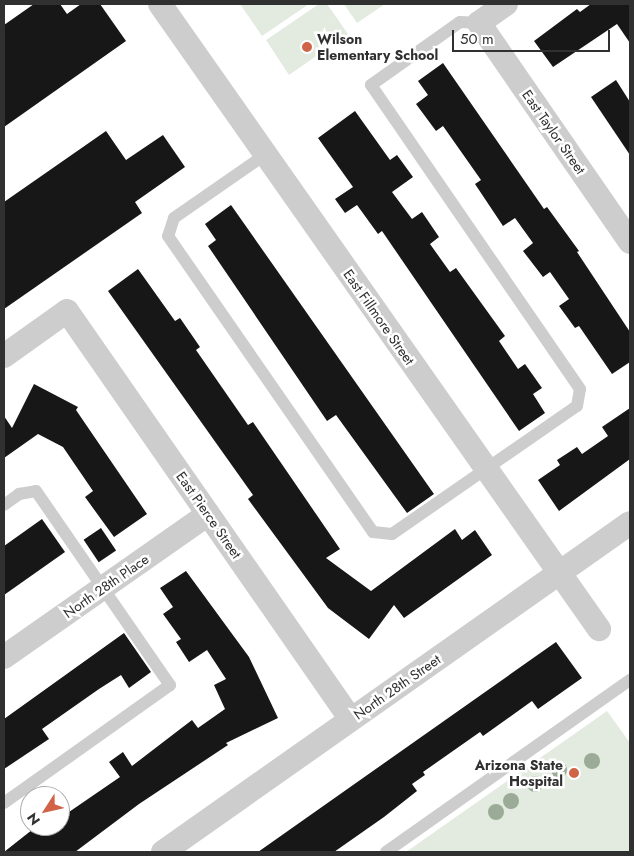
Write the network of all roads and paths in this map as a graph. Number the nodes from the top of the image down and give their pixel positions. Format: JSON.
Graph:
{"nodes":[{"id":1,"x":160,"y":4,"type":"edge"},
{"id":2,"x":506,"y":4,"type":"edge"},
{"id":3,"x":479,"y":23,"type":"junction"},
{"id":4,"x":266,"y":154,"type":"junction"},
{"id":5,"x":630,"y":242,"type":"edge"},
{"id":6,"x":4,"y":356,"type":"edge"},
{"id":7,"x":485,"y":469,"type":"junction"},
{"id":8,"x":4,"y":505,"type":"edge"},
{"id":9,"x":208,"y":514,"type":"junction"},
{"id":10,"x":630,"y":522,"type":"edge"},
{"id":11,"x":558,"y":574,"type":"junction"},
{"id":12,"x":105,"y":586,"type":"junction"},
{"id":13,"x":599,"y":629,"type":"dead end"},
{"id":14,"x":4,"y":658,"type":"edge"},
{"id":15,"x":630,"y":680,"type":"edge"},
{"id":16,"x":351,"y":719,"type":"junction"},
{"id":17,"x":4,"y":803,"type":"edge"},
{"id":18,"x":163,"y":852,"type":"edge"},
{"id":19,"x":386,"y":852,"type":"edge"}],
"edges":[{"from":1,"to":4,"type":"street","name":"East Fillmore Street"},
{"from":2,"to":3,"type":"street"},
{"from":3,"to":5,"type":"street","name":"East Taylor Street"},
{"from":3,"to":7,"type":"lane"},
{"from":4,"to":7,"type":"street","name":"East Fillmore Street"},
{"from":4,"to":7,"type":"lane"},
{"from":6,"to":9,"type":"street","name":"East Pierce Street"},
{"from":7,"to":11,"type":"street","name":"East Fillmore Street"},
{"from":8,"to":12,"type":"lane"},
{"from":9,"to":12,"type":"street","name":"North 28th Place"},
{"from":9,"to":16,"type":"street","name":"East Pierce Street"},
{"from":10,"to":11,"type":"street","name":"North 28th Street"},
{"from":11,"to":13,"type":"street","name":"East Fillmore Street"},
{"from":11,"to":16,"type":"street","name":"North 28th Street"},
{"from":12,"to":14,"type":"street","name":"North 28th Place"},
{"from":12,"to":17,"type":"lane"},
{"from":15,"to":19,"type":"lane"},
{"from":16,"to":18,"type":"street","name":"North 28th Street"}]}
